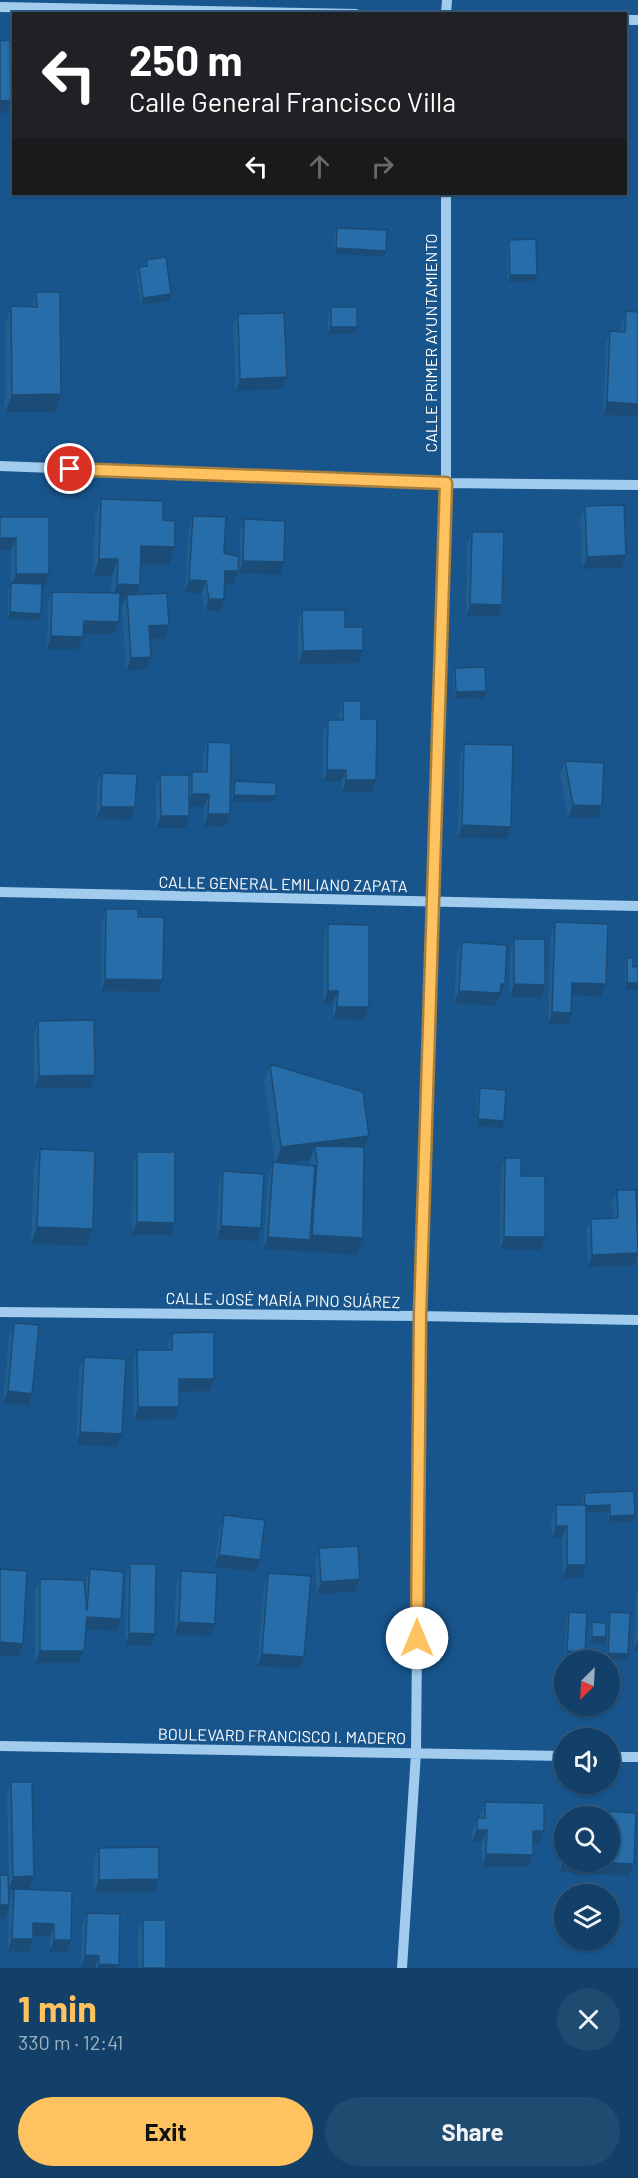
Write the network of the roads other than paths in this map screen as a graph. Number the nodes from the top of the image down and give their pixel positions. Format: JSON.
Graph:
{"nodes":[{"id":1,"x":0,"y":7,"type":"edge"},
{"id":2,"x":254,"y":12,"type":"edge"},
{"id":3,"x":446,"y":195,"type":"edge"},
{"id":4,"x":0,"y":466,"type":"edge"},
{"id":5,"x":446,"y":483,"type":"junction"},
{"id":6,"x":638,"y":485,"type":"edge"},
{"id":7,"x":0,"y":891,"type":"edge"},
{"id":8,"x":434,"y":903,"type":"junction"},
{"id":9,"x":638,"y":906,"type":"edge"},
{"id":10,"x":0,"y":1312,"type":"edge"},
{"id":11,"x":420,"y":1316,"type":"junction"},
{"id":12,"x":638,"y":1320,"type":"edge"},
{"id":13,"x":0,"y":1746,"type":"edge"},
{"id":14,"x":416,"y":1753,"type":"junction"},
{"id":15,"x":554,"y":1756,"type":"edge"},
{"id":16,"x":620,"y":1757,"type":"edge"},
{"id":17,"x":638,"y":1757,"type":"edge"},
{"id":18,"x":402,"y":1968,"type":"edge"}],
"edges":[{"from":1,"to":2,"type":"street"},
{"from":3,"to":5,"type":"street","name":"CALLE PRIMER AYUNTAMIENTO"},
{"from":4,"to":5,"type":"street"},
{"from":5,"to":6,"type":"street"},
{"from":5,"to":8,"type":"street","name":"CALLE PRIMER AYUNTAMIENTO"},
{"from":7,"to":8,"type":"street","name":"CALLE GENERAL EMILIANO ZAPATA"},
{"from":8,"to":9,"type":"street","name":"CALLE GENERAL EMILIANO ZAPATA"},
{"from":8,"to":11,"type":"street","name":"CALLE PRIMER AYUNTAMIENTO"},
{"from":10,"to":11,"type":"street","name":"CALLE JOSÉ MARÍA PINO SUÁREZ"},
{"from":11,"to":12,"type":"street","name":"CALLE JOSÉ MARÍA PINO SUÁREZ"},
{"from":11,"to":14,"type":"street","name":"CALLE PRIMER AYUNTAMIENTO"},
{"from":13,"to":14,"type":"street","name":"BOULEVARD FRANCISCO I. MADERO"},
{"from":14,"to":15,"type":"street","name":"BOULEVARD FRANCISCO I. MADERO"},
{"from":14,"to":18,"type":"street","name":"CALLE PRIMER AYUNTAMIENTO"},
{"from":16,"to":17,"type":"street"}]}
